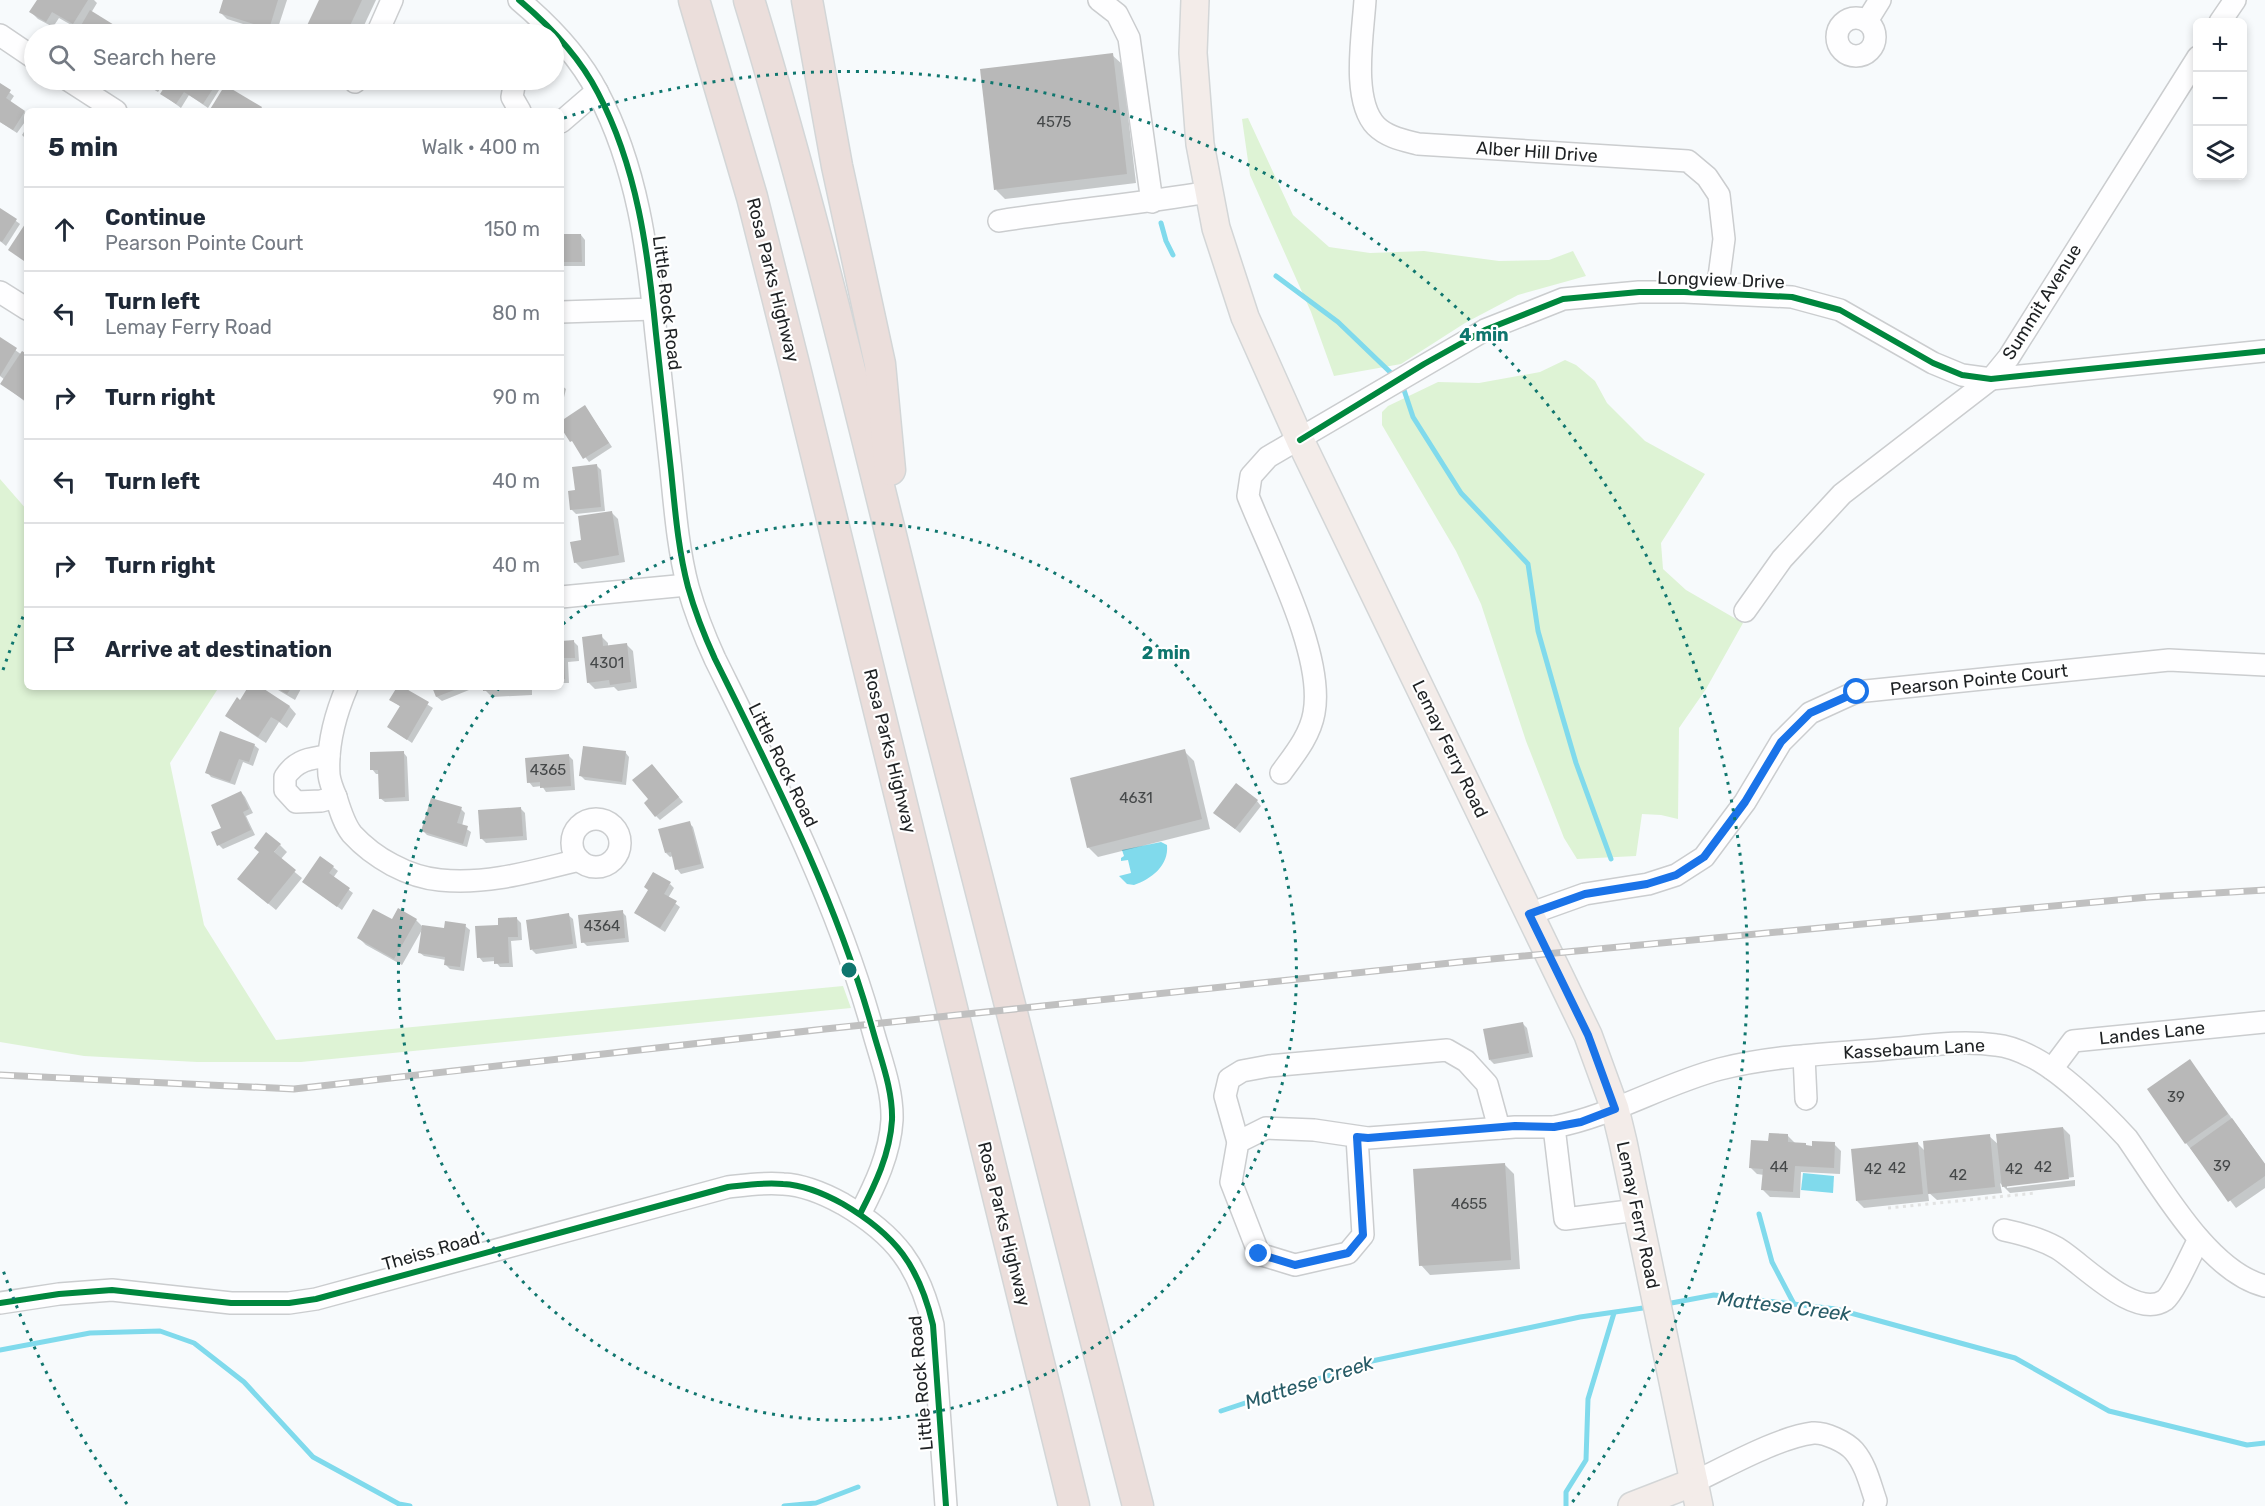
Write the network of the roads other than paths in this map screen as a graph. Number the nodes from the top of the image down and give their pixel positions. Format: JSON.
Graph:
{"nodes":[{"id":1,"x":392,"y":0,"type":"edge"},
{"id":2,"x":519,"y":0,"type":"edge"},
{"id":3,"x":694,"y":0,"type":"edge"},
{"id":4,"x":749,"y":0,"type":"edge"},
{"id":5,"x":807,"y":0,"type":"edge"},
{"id":6,"x":1099,"y":0,"type":"edge"},
{"id":7,"x":1195,"y":0,"type":"edge"},
{"id":8,"x":1365,"y":0,"type":"edge"},
{"id":9,"x":1880,"y":0,"type":"edge"},
{"id":10,"x":2235,"y":0,"type":"edge"},
{"id":11,"x":2223,"y":18,"type":"edge"},
{"id":12,"x":1867,"y":21,"type":"dead end"},
{"id":13,"x":381,"y":24,"type":"edge"},
{"id":14,"x":541,"y":24,"type":"edge"},
{"id":15,"x":0,"y":35,"type":"edge"},
{"id":16,"x":564,"y":46,"type":"edge"},
{"id":17,"x":24,"y":51,"type":"edge"},
{"id":18,"x":2193,"y":65,"type":"edge"},
{"id":19,"x":83,"y":90,"type":"edge"},
{"id":20,"x":513,"y":90,"type":"edge"},
{"id":21,"x":597,"y":91,"type":"junction"},
{"id":22,"x":111,"y":108,"type":"edge"},
{"id":23,"x":518,"y":108,"type":"edge"},
{"id":24,"x":564,"y":119,"type":"edge"},
{"id":25,"x":1209,"y":192,"type":"junction"},
{"id":26,"x":1152,"y":202,"type":"junction"},
{"id":27,"x":999,"y":221,"type":"dead end"},
{"id":28,"x":0,"y":292,"type":"edge"},
{"id":29,"x":1717,"y":292,"type":"junction"},
{"id":30,"x":24,"y":307,"type":"edge"},
{"id":31,"x":654,"y":309,"type":"junction"},
{"id":32,"x":564,"y":312,"type":"edge"},
{"id":33,"x":2265,"y":351,"type":"edge"},
{"id":34,"x":1991,"y":379,"type":"junction"},
{"id":35,"x":1300,"y":440,"type":"junction"},
{"id":36,"x":898,"y":566,"type":"junction"},
{"id":37,"x":687,"y":585,"type":"junction"},
{"id":38,"x":564,"y":597,"type":"edge"},
{"id":39,"x":1745,"y":611,"type":"dead end"},
{"id":40,"x":2265,"y":665,"type":"edge"},
{"id":41,"x":346,"y":690,"type":"edge"},
{"id":42,"x":329,"y":756,"type":"junction"},
{"id":43,"x":1281,"y":773,"type":"dead end"},
{"id":44,"x":336,"y":797,"type":"junction"},
{"id":45,"x":579,"y":860,"type":"dead end"},
{"id":46,"x":1529,"y":914,"type":"junction"},
{"id":47,"x":2265,"y":1022,"type":"edge"},
{"id":48,"x":1804,"y":1056,"type":"junction"},
{"id":49,"x":2052,"y":1069,"type":"junction"},
{"id":50,"x":1806,"y":1099,"type":"dead end"},
{"id":51,"x":1615,"y":1109,"type":"junction"},
{"id":52,"x":1554,"y":1127,"type":"junction"},
{"id":53,"x":1499,"y":1128,"type":"junction"},
{"id":54,"x":1357,"y":1137,"type":"junction"},
{"id":55,"x":1238,"y":1142,"type":"junction"},
{"id":56,"x":1637,"y":1210,"type":"junction"},
{"id":57,"x":860,"y":1214,"type":"junction"},
{"id":58,"x":2004,"y":1230,"type":"dead end"},
{"id":59,"x":2199,"y":1239,"type":"junction"},
{"id":60,"x":2265,"y":1286,"type":"edge"},
{"id":61,"x":0,"y":1303,"type":"edge"},
{"id":62,"x":1697,"y":1494,"type":"edge"},
{"id":63,"x":946,"y":1506,"type":"edge"},
{"id":64,"x":1074,"y":1506,"type":"edge"},
{"id":65,"x":1138,"y":1506,"type":"edge"},
{"id":66,"x":1632,"y":1506,"type":"edge"},
{"id":67,"x":1874,"y":1506,"type":"edge"}],
"edges":[{"from":1,"to":13,"type":"street"},
{"from":2,"to":14,"type":"street","name":"Little Rock Road"},
{"from":3,"to":64,"type":"highway","name":"Rosa Parks Highway"},
{"from":4,"to":36,"type":"highway"},
{"from":5,"to":36,"type":"highway"},
{"from":6,"to":26,"type":"street"},
{"from":7,"to":25,"type":"main road","name":"Lemay Ferry Road"},
{"from":8,"to":29,"type":"street","name":"Alber Hill Drive"},
{"from":9,"to":12,"type":"street"},
{"from":10,"to":11,"type":"street"},
{"from":15,"to":17,"type":"street"},
{"from":16,"to":21,"type":"street","name":"Little Rock Road"},
{"from":18,"to":34,"type":"street","name":"Summit Avenue"},
{"from":19,"to":22,"type":"street"},
{"from":20,"to":23,"type":"street"},
{"from":21,"to":24,"type":"street"},
{"from":21,"to":31,"type":"street","name":"Little Rock Road"},
{"from":25,"to":26,"type":"street"},
{"from":25,"to":35,"type":"main road","name":"Lemay Ferry Road"},
{"from":26,"to":27,"type":"street"},
{"from":28,"to":30,"type":"street"},
{"from":29,"to":34,"type":"street","name":"Longview Drive"},
{"from":29,"to":35,"type":"street","name":"Longview Drive"},
{"from":31,"to":32,"type":"street"},
{"from":31,"to":37,"type":"street","name":"Little Rock Road"},
{"from":33,"to":34,"type":"street","name":"Longview Drive"},
{"from":34,"to":39,"type":"street","name":"Summit Avenue"},
{"from":35,"to":43,"type":"street","name":"Longview Drive"},
{"from":35,"to":46,"type":"main road","name":"Lemay Ferry Road"},
{"from":36,"to":65,"type":"highway"},
{"from":37,"to":38,"type":"street"},
{"from":37,"to":57,"type":"street","name":"Little Rock Road"},
{"from":40,"to":46,"type":"street","name":"Pearson Pointe Court"},
{"from":41,"to":42,"type":"street"},
{"from":42,"to":44,"type":"street"},
{"from":42,"to":44,"type":"street"},
{"from":44,"to":45,"type":"street"},
{"from":46,"to":51,"type":"main road","name":"Lemay Ferry Road"},
{"from":47,"to":49,"type":"street","name":"Landes Lane"},
{"from":48,"to":49,"type":"street","name":"Kassebaum Lane"},
{"from":48,"to":50,"type":"street"},
{"from":48,"to":51,"type":"street","name":"Kassebaum Lane"},
{"from":49,"to":59,"type":"street","name":"Kassebaum Lane"},
{"from":51,"to":52,"type":"street","name":"Kassebaum Lane"},
{"from":51,"to":56,"type":"main road","name":"Lemay Ferry Road"},
{"from":52,"to":53,"type":"street","name":"Kassebaum Lane"},
{"from":52,"to":56,"type":"street"},
{"from":53,"to":54,"type":"street","name":"Kassebaum Lane"},
{"from":53,"to":55,"type":"street"},
{"from":54,"to":55,"type":"street"},
{"from":54,"to":55,"type":"street"},
{"from":56,"to":62,"type":"main road","name":"Lemay Ferry Road"},
{"from":57,"to":61,"type":"street","name":"Theiss Road"},
{"from":57,"to":63,"type":"street","name":"Little Rock Road"},
{"from":58,"to":59,"type":"street"},
{"from":59,"to":60,"type":"street","name":"Kassebaum Lane"},
{"from":62,"to":66,"type":"main road"},
{"from":62,"to":67,"type":"street"}]}
